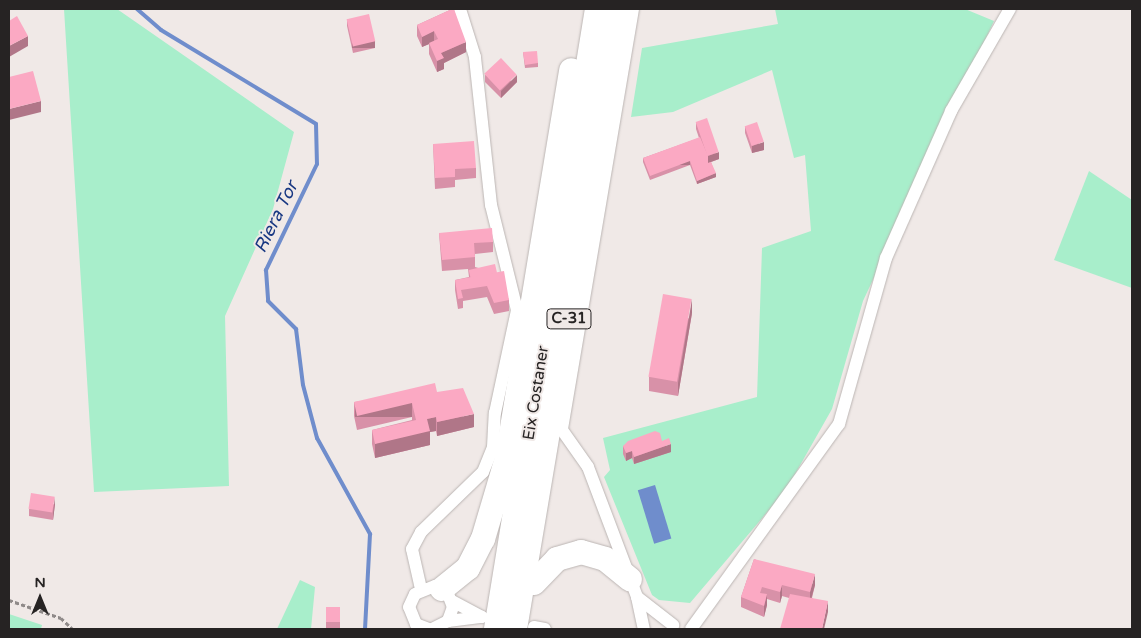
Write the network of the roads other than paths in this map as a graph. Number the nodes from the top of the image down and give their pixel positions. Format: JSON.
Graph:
{"nodes":[{"id":1,"x":460,"y":9,"type":"edge"},
{"id":2,"x":581,"y":9,"type":"edge"},
{"id":3,"x":597,"y":9,"type":"edge"},
{"id":4,"x":619,"y":9,"type":"edge"},
{"id":5,"x":633,"y":9,"type":"edge"},
{"id":6,"x":1010,"y":9,"type":"edge"},
{"id":7,"x":562,"y":430,"type":"junction"},
{"id":8,"x":534,"y":583,"type":"junction"},
{"id":9,"x":633,"y":588,"type":"junction"},
{"id":10,"x":438,"y":593,"type":"junction"},
{"id":11,"x":448,"y":621,"type":"junction"},
{"id":12,"x":679,"y":627,"type":"edge"},
{"id":13,"x":430,"y":629,"type":"edge"},
{"id":14,"x":496,"y":629,"type":"edge"},
{"id":15,"x":530,"y":629,"type":"edge"},
{"id":16,"x":644,"y":629,"type":"edge"},
{"id":17,"x":656,"y":629,"type":"edge"},
{"id":18,"x":690,"y":629,"type":"edge"}],
"edges":[{"from":1,"to":10,"type":"street"},
{"from":2,"to":10,"type":"highway"},
{"from":3,"to":14,"type":"highway","name":"Eix Costaner","number":"C-31"},
{"from":4,"to":15,"type":"highway","number":"C-31"},
{"from":5,"to":7,"type":"street"},
{"from":6,"to":18,"type":"street"},
{"from":7,"to":8,"type":"highway"},
{"from":7,"to":9,"type":"street"},
{"from":8,"to":9,"type":"highway"},
{"from":8,"to":15,"type":"highway"},
{"from":9,"to":12,"type":"street"},
{"from":9,"to":16,"type":"street"},
{"from":10,"to":11,"type":"street"},
{"from":10,"to":11,"type":"street"},
{"from":10,"to":13,"type":"street"},
{"from":11,"to":13,"type":"street"},
{"from":12,"to":17,"type":"street"}]}
